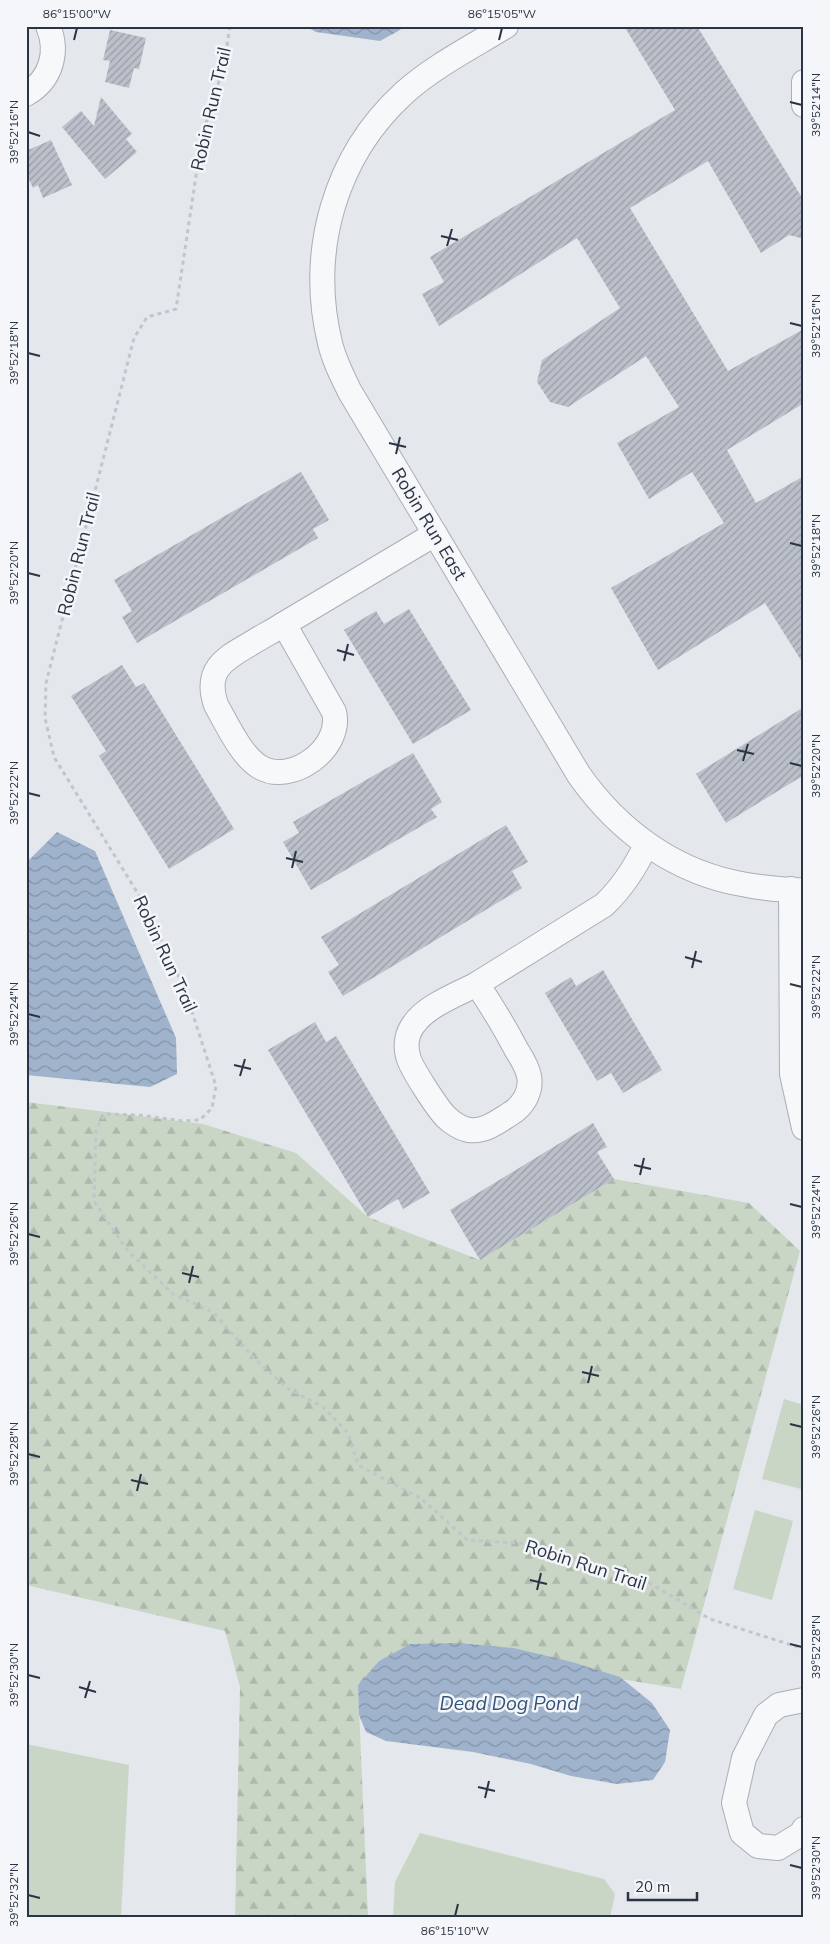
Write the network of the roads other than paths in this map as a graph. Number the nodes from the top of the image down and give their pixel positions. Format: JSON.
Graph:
{"nodes":[{"id":1,"x":48,"y":26,"type":"edge"},
{"id":2,"x":506,"y":26,"type":"edge"},
{"id":3,"x":804,"y":82,"type":"edge"},
{"id":4,"x":29,"y":92,"type":"edge"},
{"id":5,"x":804,"y":105,"type":"edge"},
{"id":6,"x":435,"y":534,"type":"junction"},
{"id":7,"x":284,"y":624,"type":"junction"},
{"id":8,"x":646,"y":845,"type":"junction"},
{"id":9,"x":798,"y":889,"type":"edge"},
{"id":10,"x":477,"y":984,"type":"junction"},
{"id":11,"x":804,"y":1128,"type":"edge"},
{"id":12,"x":804,"y":1700,"type":"edge"},
{"id":13,"x":804,"y":1829,"type":"edge"}],
"edges":[{"from":1,"to":4,"type":"street"},
{"from":2,"to":6,"type":"street","name":"Robin Run East"},
{"from":3,"to":5,"type":"street"},
{"from":6,"to":7,"type":"street"},
{"from":6,"to":8,"type":"street","name":"Robin Run East"},
{"from":7,"to":7,"type":"street"},
{"from":8,"to":9,"type":"street","name":"Robin Run East"},
{"from":8,"to":10,"type":"street"},
{"from":9,"to":11,"type":"street"},
{"from":10,"to":10,"type":"street"},
{"from":12,"to":13,"type":"street"}]}
